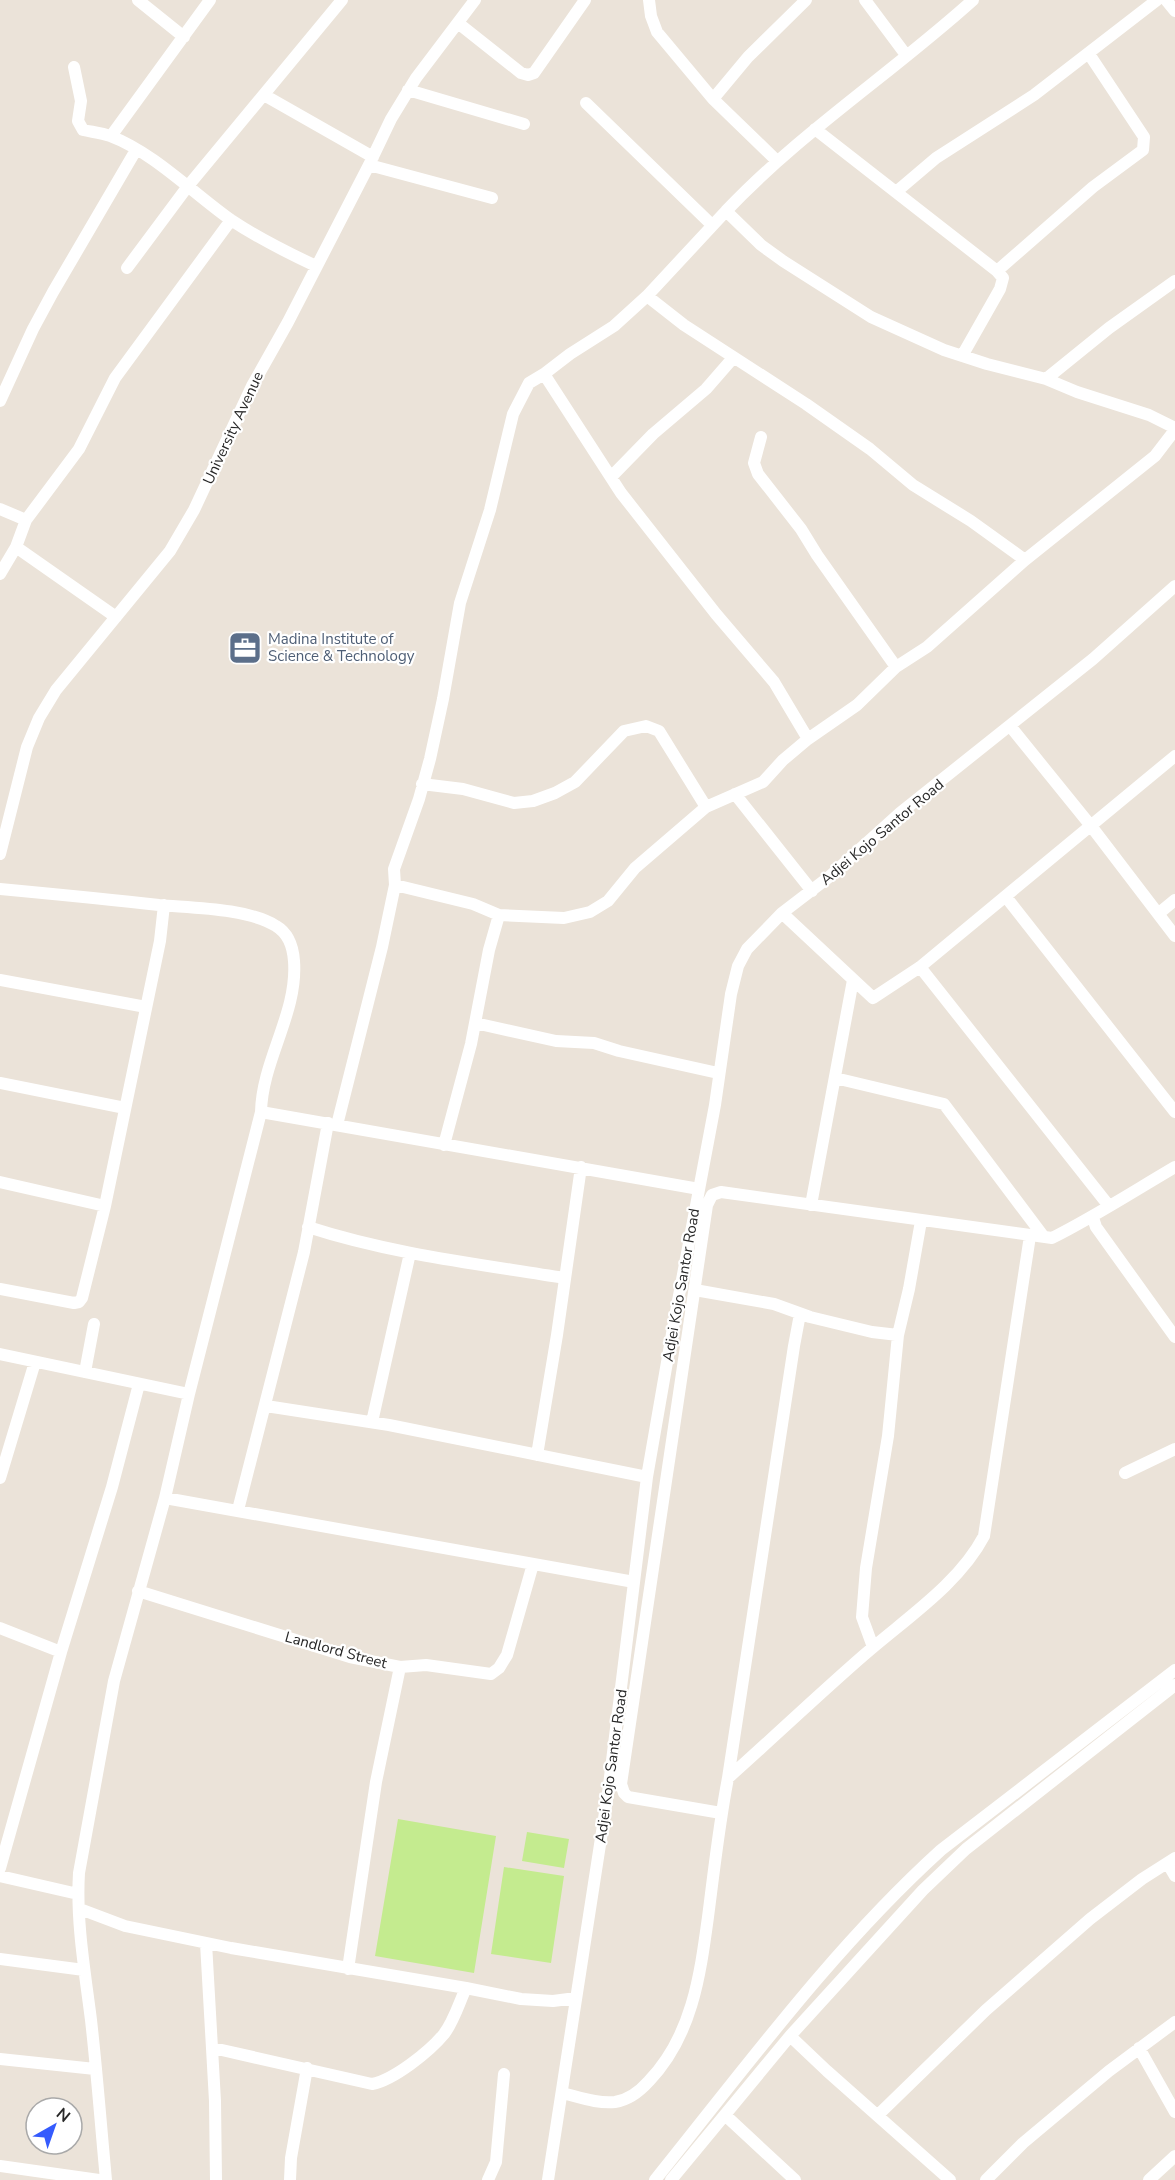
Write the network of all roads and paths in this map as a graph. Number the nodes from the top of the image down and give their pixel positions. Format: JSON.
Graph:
{"nodes":[{"id":1,"x":138,"y":0,"type":"edge"},
{"id":2,"x":210,"y":0,"type":"edge"},
{"id":3,"x":342,"y":0,"type":"edge"},
{"id":4,"x":475,"y":0,"type":"edge"},
{"id":5,"x":585,"y":0,"type":"edge"},
{"id":6,"x":649,"y":0,"type":"edge"},
{"id":7,"x":806,"y":0,"type":"edge"},
{"id":8,"x":865,"y":0,"type":"edge"},
{"id":9,"x":973,"y":0,"type":"edge"},
{"id":10,"x":1157,"y":0,"type":"edge"},
{"id":11,"x":1166,"y":0,"type":"edge"},
{"id":12,"x":1175,"y":11,"type":"edge"},
{"id":13,"x":458,"y":23,"type":"junction"},
{"id":14,"x":184,"y":37,"type":"junction"},
{"id":15,"x":1089,"y":54,"type":"junction"},
{"id":16,"x":906,"y":55,"type":"junction"},
{"id":17,"x":74,"y":67,"type":"dead end"},
{"id":18,"x":408,"y":90,"type":"junction"},
{"id":19,"x":264,"y":95,"type":"junction"},
{"id":20,"x":713,"y":99,"type":"junction"},
{"id":21,"x":586,"y":103,"type":"dead end"},
{"id":22,"x":524,"y":124,"type":"dead end"},
{"id":23,"x":815,"y":129,"type":"junction"},
{"id":24,"x":111,"y":136,"type":"junction"},
{"id":25,"x":136,"y":150,"type":"junction"},
{"id":26,"x":371,"y":161,"type":"junction"},
{"id":27,"x":777,"y":161,"type":"junction"},
{"id":28,"x":188,"y":186,"type":"junction"},
{"id":29,"x":896,"y":192,"type":"junction"},
{"id":30,"x":492,"y":198,"type":"dead end"},
{"id":31,"x":726,"y":211,"type":"junction"},
{"id":32,"x":231,"y":220,"type":"junction"},
{"id":33,"x":712,"y":225,"type":"junction"},
{"id":34,"x":316,"y":266,"type":"junction"},
{"id":35,"x":127,"y":268,"type":"dead end"},
{"id":36,"x":997,"y":271,"type":"junction"},
{"id":37,"x":1175,"y":281,"type":"edge"},
{"id":38,"x":647,"y":296,"type":"junction"},
{"id":39,"x":962,"y":356,"type":"junction"},
{"id":40,"x":733,"y":358,"type":"junction"},
{"id":41,"x":544,"y":374,"type":"junction"},
{"id":42,"x":1046,"y":379,"type":"junction"},
{"id":43,"x":0,"y":401,"type":"edge"},
{"id":44,"x":1175,"y":429,"type":"edge"},
{"id":45,"x":761,"y":436,"type":"dead end"},
{"id":46,"x":612,"y":476,"type":"junction"},
{"id":47,"x":0,"y":509,"type":"edge"},
{"id":48,"x":26,"y":520,"type":"junction"},
{"id":49,"x":16,"y":547,"type":"junction"},
{"id":50,"x":1025,"y":560,"type":"junction"},
{"id":51,"x":0,"y":574,"type":"edge"},
{"id":52,"x":1175,"y":586,"type":"edge"},
{"id":53,"x":116,"y":617,"type":"junction"},
{"id":54,"x":896,"y":667,"type":"junction"},
{"id":55,"x":1010,"y":726,"type":"junction"},
{"id":56,"x":808,"y":739,"type":"junction"},
{"id":57,"x":1175,"y":756,"type":"edge"},
{"id":58,"x":423,"y":784,"type":"junction"},
{"id":59,"x":735,"y":794,"type":"junction"},
{"id":60,"x":706,"y":807,"type":"junction"},
{"id":61,"x":1091,"y":826,"type":"junction"},
{"id":62,"x":0,"y":854,"type":"edge"},
{"id":63,"x":395,"y":885,"type":"junction"},
{"id":64,"x":0,"y":889,"type":"edge"},
{"id":65,"x":812,"y":891,"type":"junction"},
{"id":66,"x":1006,"y":897,"type":"junction"},
{"id":67,"x":1175,"y":900,"type":"edge"},
{"id":68,"x":164,"y":905,"type":"junction"},
{"id":69,"x":782,"y":913,"type":"junction"},
{"id":70,"x":1158,"y":914,"type":"junction"},
{"id":71,"x":499,"y":915,"type":"junction"},
{"id":72,"x":1175,"y":936,"type":"edge"},
{"id":73,"x":920,"y":967,"type":"junction"},
{"id":74,"x":853,"y":980,"type":"junction"},
{"id":75,"x":0,"y":981,"type":"edge"},
{"id":76,"x":146,"y":1007,"type":"junction"},
{"id":77,"x":475,"y":1023,"type":"junction"},
{"id":78,"x":718,"y":1073,"type":"junction"},
{"id":79,"x":835,"y":1078,"type":"junction"},
{"id":80,"x":0,"y":1083,"type":"edge"},
{"id":81,"x":125,"y":1108,"type":"junction"},
{"id":82,"x":261,"y":1112,"type":"junction"},
{"id":83,"x":1175,"y":1112,"type":"edge"},
{"id":84,"x":333,"y":1124,"type":"junction"},
{"id":85,"x":444,"y":1145,"type":"junction"},
{"id":86,"x":581,"y":1167,"type":"junction"},
{"id":87,"x":1175,"y":1167,"type":"edge"},
{"id":88,"x":0,"y":1182,"type":"edge"},
{"id":89,"x":699,"y":1190,"type":"junction"},
{"id":90,"x":811,"y":1205,"type":"junction"},
{"id":91,"x":105,"y":1206,"type":"junction"},
{"id":92,"x":1109,"y":1206,"type":"junction"},
{"id":93,"x":1093,"y":1218,"type":"junction"},
{"id":94,"x":921,"y":1221,"type":"junction"},
{"id":95,"x":308,"y":1227,"type":"junction"},
{"id":96,"x":1030,"y":1236,"type":"junction"},
{"id":97,"x":1044,"y":1237,"type":"junction"},
{"id":98,"x":410,"y":1253,"type":"junction"},
{"id":99,"x":564,"y":1278,"type":"junction"},
{"id":100,"x":0,"y":1289,"type":"edge"},
{"id":101,"x":696,"y":1290,"type":"junction"},
{"id":102,"x":800,"y":1314,"type":"junction"},
{"id":103,"x":94,"y":1324,"type":"dead end"},
{"id":104,"x":898,"y":1335,"type":"junction"},
{"id":105,"x":1175,"y":1337,"type":"edge"},
{"id":106,"x":0,"y":1354,"type":"edge"},
{"id":107,"x":35,"y":1362,"type":"junction"},
{"id":108,"x":85,"y":1372,"type":"junction"},
{"id":109,"x":139,"y":1384,"type":"junction"},
{"id":110,"x":189,"y":1394,"type":"junction"},
{"id":111,"x":266,"y":1406,"type":"junction"},
{"id":112,"x":372,"y":1422,"type":"junction"},
{"id":113,"x":1175,"y":1449,"type":"edge"},
{"id":114,"x":537,"y":1455,"type":"junction"},
{"id":115,"x":1125,"y":1473,"type":"dead end"},
{"id":116,"x":647,"y":1477,"type":"junction"},
{"id":117,"x":0,"y":1478,"type":"edge"},
{"id":118,"x":165,"y":1498,"type":"junction"},
{"id":119,"x":238,"y":1510,"type":"junction"},
{"id":120,"x":533,"y":1564,"type":"junction"},
{"id":121,"x":634,"y":1582,"type":"junction"},
{"id":122,"x":138,"y":1591,"type":"junction"},
{"id":123,"x":0,"y":1628,"type":"edge"},
{"id":124,"x":873,"y":1647,"type":"junction"},
{"id":125,"x":61,"y":1652,"type":"junction"},
{"id":126,"x":400,"y":1667,"type":"junction"},
{"id":127,"x":1175,"y":1670,"type":"edge"},
{"id":128,"x":1175,"y":1685,"type":"edge"},
{"id":129,"x":728,"y":1778,"type":"junction"},
{"id":130,"x":721,"y":1813,"type":"junction"},
{"id":131,"x":1172,"y":1861,"type":"edge"},
{"id":132,"x":0,"y":1868,"type":"edge"},
{"id":133,"x":0,"y":1876,"type":"edge"},
{"id":134,"x":1175,"y":1876,"type":"edge"},
{"id":135,"x":78,"y":1894,"type":"junction"},
{"id":136,"x":80,"y":1909,"type":"junction"},
{"id":137,"x":206,"y":1943,"type":"junction"},
{"id":138,"x":0,"y":1959,"type":"edge"},
{"id":139,"x":348,"y":1969,"type":"junction"},
{"id":140,"x":84,"y":1970,"type":"junction"},
{"id":141,"x":466,"y":1988,"type":"junction"},
{"id":142,"x":576,"y":1998,"type":"junction"},
{"id":143,"x":1175,"y":2022,"type":"edge"},
{"id":144,"x":790,"y":2036,"type":"junction"},
{"id":145,"x":213,"y":2048,"type":"junction"},
{"id":146,"x":1139,"y":2048,"type":"junction"},
{"id":147,"x":0,"y":2059,"type":"edge"},
{"id":148,"x":307,"y":2068,"type":"junction"},
{"id":149,"x":95,"y":2069,"type":"junction"},
{"id":150,"x":504,"y":2074,"type":"dead end"},
{"id":151,"x":562,"y":2093,"type":"junction"},
{"id":152,"x":1175,"y":2112,"type":"edge"},
{"id":153,"x":725,"y":2115,"type":"junction"},
{"id":154,"x":878,"y":2115,"type":"junction"},
{"id":155,"x":1175,"y":2156,"type":"edge"},
{"id":156,"x":0,"y":2166,"type":"edge"},
{"id":157,"x":99,"y":2180,"type":"edge"},
{"id":158,"x":106,"y":2180,"type":"edge"},
{"id":159,"x":216,"y":2180,"type":"edge"},
{"id":160,"x":290,"y":2180,"type":"edge"},
{"id":161,"x":488,"y":2180,"type":"edge"},
{"id":162,"x":548,"y":2180,"type":"edge"},
{"id":163,"x":655,"y":2180,"type":"edge"},
{"id":164,"x":671,"y":2180,"type":"edge"},
{"id":165,"x":795,"y":2180,"type":"edge"},
{"id":166,"x":950,"y":2180,"type":"edge"},
{"id":167,"x":986,"y":2180,"type":"edge"},
{"id":168,"x":1149,"y":2180,"type":"edge"}],
"edges":[{"from":1,"to":14,"type":"street"},
{"from":2,"to":14,"type":"street"},
{"from":3,"to":19,"type":"street"},
{"from":4,"to":13,"type":"street","name":"University Avenue"},
{"from":5,"to":13,"type":"street"},
{"from":6,"to":20,"type":"street"},
{"from":7,"to":20,"type":"street"},
{"from":8,"to":16,"type":"street"},
{"from":9,"to":16,"type":"street"},
{"from":10,"to":15,"type":"street"},
{"from":11,"to":12,"type":"street"},
{"from":13,"to":18,"type":"street","name":"University Avenue"},
{"from":14,"to":24,"type":"street"},
{"from":15,"to":29,"type":"street"},
{"from":15,"to":36,"type":"street"},
{"from":16,"to":23,"type":"street"},
{"from":17,"to":24,"type":"street"},
{"from":18,"to":22,"type":"street"},
{"from":18,"to":26,"type":"street","name":"University Avenue"},
{"from":19,"to":26,"type":"street"},
{"from":19,"to":28,"type":"street"},
{"from":20,"to":27,"type":"street"},
{"from":21,"to":33,"type":"street"},
{"from":23,"to":27,"type":"street"},
{"from":23,"to":29,"type":"street"},
{"from":24,"to":25,"type":"street"},
{"from":25,"to":28,"type":"street"},
{"from":25,"to":43,"type":"street"},
{"from":26,"to":30,"type":"street"},
{"from":26,"to":34,"type":"street","name":"University Avenue"},
{"from":27,"to":31,"type":"street"},
{"from":28,"to":32,"type":"street"},
{"from":28,"to":35,"type":"street"},
{"from":29,"to":36,"type":"street"},
{"from":31,"to":33,"type":"street"},
{"from":31,"to":39,"type":"street"},
{"from":32,"to":34,"type":"street"},
{"from":32,"to":48,"type":"street"},
{"from":33,"to":38,"type":"street"},
{"from":34,"to":53,"type":"street","name":"University Avenue"},
{"from":36,"to":39,"type":"street"},
{"from":37,"to":42,"type":"street"},
{"from":38,"to":40,"type":"street"},
{"from":38,"to":41,"type":"street"},
{"from":39,"to":42,"type":"street"},
{"from":40,"to":46,"type":"street"},
{"from":40,"to":50,"type":"street"},
{"from":41,"to":46,"type":"street"},
{"from":41,"to":58,"type":"street"},
{"from":42,"to":44,"type":"street"},
{"from":44,"to":50,"type":"street"},
{"from":45,"to":54,"type":"street"},
{"from":46,"to":56,"type":"street"},
{"from":47,"to":48,"type":"street"},
{"from":48,"to":49,"type":"street"},
{"from":49,"to":51,"type":"street"},
{"from":49,"to":53,"type":"street"},
{"from":50,"to":54,"type":"street"},
{"from":52,"to":55,"type":"street","name":"Adjei Kojo Santor Road"},
{"from":53,"to":62,"type":"street","name":"University Avenue"},
{"from":54,"to":56,"type":"street"},
{"from":55,"to":61,"type":"street"},
{"from":55,"to":65,"type":"street","name":"Adjei Kojo Santor Road"},
{"from":56,"to":59,"type":"street"},
{"from":57,"to":61,"type":"street"},
{"from":58,"to":60,"type":"street"},
{"from":58,"to":63,"type":"street"},
{"from":59,"to":60,"type":"street"},
{"from":59,"to":65,"type":"street"},
{"from":60,"to":71,"type":"street"},
{"from":61,"to":66,"type":"street"},
{"from":61,"to":70,"type":"street"},
{"from":63,"to":71,"type":"street"},
{"from":63,"to":84,"type":"street"},
{"from":64,"to":68,"type":"street"},
{"from":65,"to":69,"type":"street","name":"Adjei Kojo Santor Road"},
{"from":66,"to":73,"type":"street"},
{"from":66,"to":83,"type":"street"},
{"from":67,"to":70,"type":"street"},
{"from":68,"to":76,"type":"street"},
{"from":68,"to":82,"type":"street"},
{"from":69,"to":74,"type":"street"},
{"from":69,"to":78,"type":"street","name":"Adjei Kojo Santor Road"},
{"from":70,"to":72,"type":"street"},
{"from":71,"to":77,"type":"street"},
{"from":73,"to":74,"type":"street"},
{"from":73,"to":92,"type":"street"},
{"from":74,"to":79,"type":"street"},
{"from":75,"to":76,"type":"street"},
{"from":76,"to":81,"type":"street"},
{"from":77,"to":78,"type":"street"},
{"from":77,"to":85,"type":"street"},
{"from":78,"to":89,"type":"street","name":"Adjei Kojo Santor Road"},
{"from":79,"to":90,"type":"street"},
{"from":79,"to":97,"type":"street"},
{"from":80,"to":81,"type":"street"},
{"from":81,"to":91,"type":"street"},
{"from":82,"to":84,"type":"street"},
{"from":82,"to":110,"type":"street"},
{"from":84,"to":85,"type":"street"},
{"from":84,"to":95,"type":"street"},
{"from":85,"to":86,"type":"street"},
{"from":86,"to":89,"type":"street"},
{"from":86,"to":99,"type":"street"},
{"from":87,"to":92,"type":"street"},
{"from":88,"to":91,"type":"street"},
{"from":89,"to":116,"type":"street","name":"Adjei Kojo Santor Road"},
{"from":90,"to":94,"type":"street"},
{"from":90,"to":101,"type":"street"},
{"from":91,"to":100,"type":"street"},
{"from":92,"to":93,"type":"street"},
{"from":93,"to":97,"type":"street"},
{"from":93,"to":105,"type":"street"},
{"from":94,"to":96,"type":"street"},
{"from":94,"to":104,"type":"street"},
{"from":95,"to":98,"type":"street"},
{"from":95,"to":111,"type":"street"},
{"from":96,"to":97,"type":"street"},
{"from":96,"to":124,"type":"street"},
{"from":98,"to":99,"type":"street"},
{"from":98,"to":112,"type":"street"},
{"from":99,"to":114,"type":"street"},
{"from":101,"to":102,"type":"street"},
{"from":101,"to":130,"type":"street"},
{"from":102,"to":104,"type":"street"},
{"from":102,"to":129,"type":"street"},
{"from":103,"to":108,"type":"street"},
{"from":104,"to":124,"type":"street"},
{"from":106,"to":107,"type":"street"},
{"from":107,"to":108,"type":"street"},
{"from":107,"to":117,"type":"street"},
{"from":108,"to":109,"type":"street"},
{"from":109,"to":110,"type":"street"},
{"from":109,"to":125,"type":"street"},
{"from":110,"to":118,"type":"street"},
{"from":111,"to":112,"type":"street"},
{"from":111,"to":119,"type":"street"},
{"from":112,"to":114,"type":"street"},
{"from":113,"to":115,"type":"street"},
{"from":114,"to":116,"type":"street"},
{"from":116,"to":121,"type":"street","name":"Adjei Kojo Santor Road"},
{"from":118,"to":119,"type":"street"},
{"from":118,"to":122,"type":"street"},
{"from":119,"to":120,"type":"street"},
{"from":120,"to":121,"type":"street"},
{"from":120,"to":126,"type":"street","name":"Landlord Street"},
{"from":121,"to":142,"type":"street","name":"Adjei Kojo Santor Road"},
{"from":122,"to":126,"type":"street","name":"Landlord Street"},
{"from":122,"to":135,"type":"street"},
{"from":123,"to":125,"type":"street"},
{"from":124,"to":129,"type":"street"},
{"from":125,"to":132,"type":"street"},
{"from":126,"to":139,"type":"street"},
{"from":127,"to":163,"type":"street"},
{"from":128,"to":144,"type":"street"},
{"from":129,"to":130,"type":"street"},
{"from":130,"to":151,"type":"street"},
{"from":131,"to":134,"type":"street"},
{"from":131,"to":154,"type":"street"},
{"from":133,"to":135,"type":"street"},
{"from":135,"to":136,"type":"street"},
{"from":136,"to":137,"type":"street"},
{"from":136,"to":140,"type":"street"},
{"from":137,"to":139,"type":"street"},
{"from":137,"to":145,"type":"street"},
{"from":138,"to":140,"type":"street"},
{"from":139,"to":141,"type":"street"},
{"from":140,"to":149,"type":"street"},
{"from":141,"to":142,"type":"street"},
{"from":141,"to":148,"type":"street"},
{"from":142,"to":151,"type":"street","name":"Adjei Kojo Santor Road"},
{"from":143,"to":146,"type":"street"},
{"from":144,"to":153,"type":"street"},
{"from":144,"to":154,"type":"street"},
{"from":145,"to":148,"type":"street"},
{"from":145,"to":159,"type":"street"},
{"from":146,"to":152,"type":"street"},
{"from":146,"to":167,"type":"street"},
{"from":147,"to":149,"type":"street"},
{"from":148,"to":160,"type":"street"},
{"from":149,"to":158,"type":"street"},
{"from":150,"to":161,"type":"street"},
{"from":151,"to":162,"type":"street","name":"Adjei Kojo Santor Road"},
{"from":153,"to":164,"type":"street"},
{"from":153,"to":165,"type":"street"},
{"from":154,"to":166,"type":"street"},
{"from":155,"to":168,"type":"street"},
{"from":156,"to":157,"type":"street"}]}
